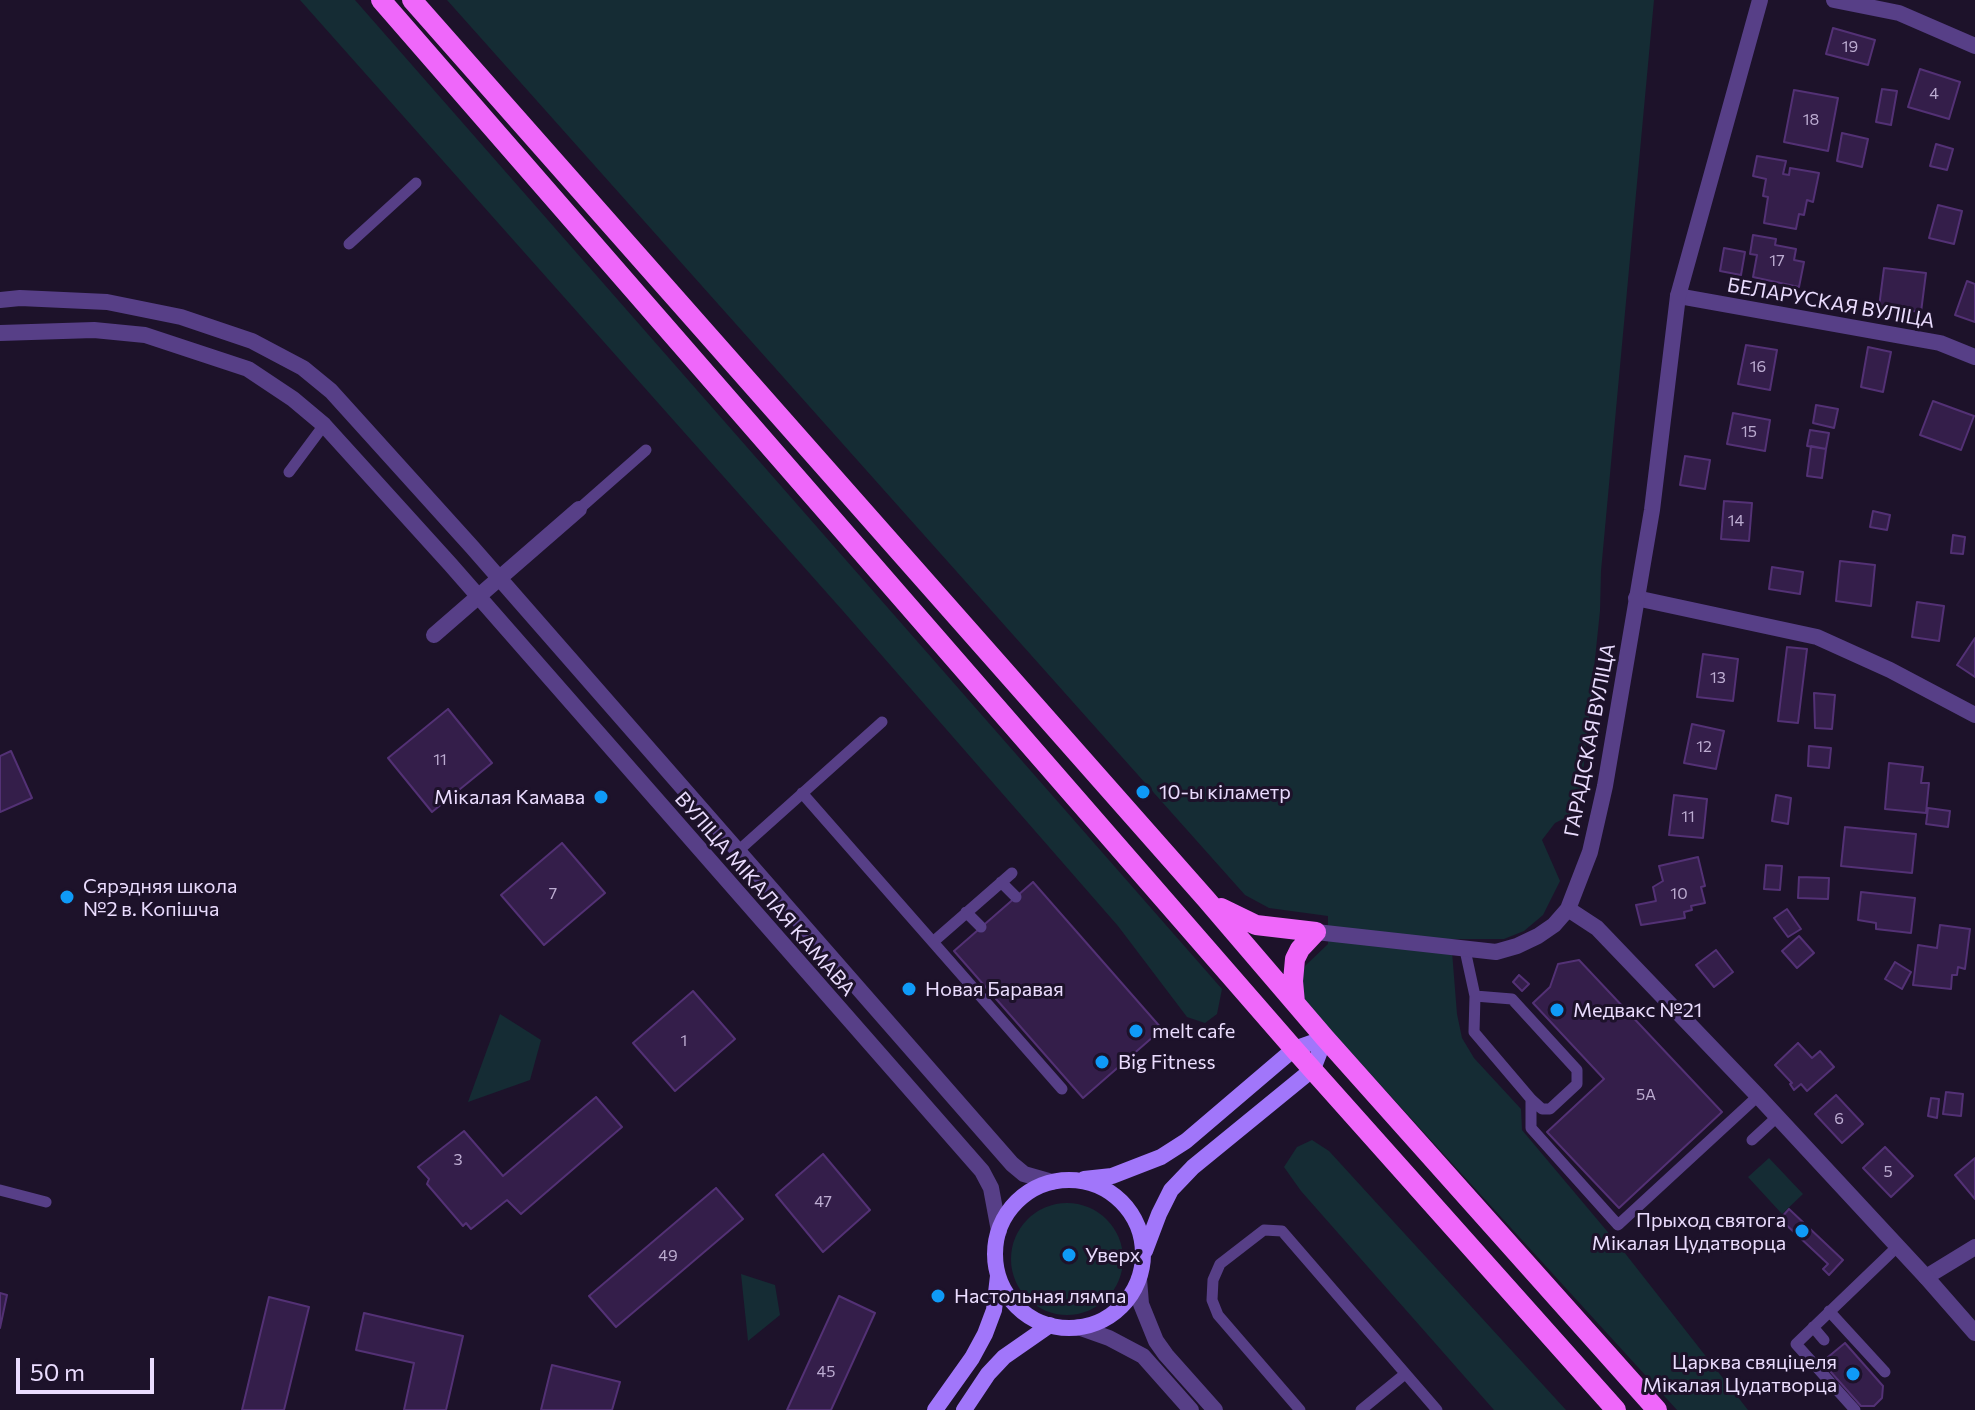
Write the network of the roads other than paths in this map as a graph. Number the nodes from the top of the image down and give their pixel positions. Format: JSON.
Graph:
{"nodes":[{"id":1,"x":381,"y":0,"type":"edge"},
{"id":2,"x":412,"y":0,"type":"edge"},
{"id":3,"x":1760,"y":0,"type":"edge"},
{"id":4,"x":1834,"y":0,"type":"edge"},
{"id":5,"x":1975,"y":46,"type":"edge"},
{"id":6,"x":416,"y":183,"type":"dead end"},
{"id":7,"x":349,"y":244,"type":"dead end"},
{"id":8,"x":1678,"y":296,"type":"junction"},
{"id":9,"x":0,"y":300,"type":"edge"},
{"id":10,"x":0,"y":333,"type":"edge"},
{"id":11,"x":1975,"y":357,"type":"edge"},
{"id":12,"x":324,"y":425,"type":"junction"},
{"id":13,"x":646,"y":450,"type":"dead end"},
{"id":14,"x":289,"y":472,"type":"dead end"},
{"id":15,"x":579,"y":509,"type":"joint"},
{"id":16,"x":499,"y":578,"type":"junction"},
{"id":17,"x":478,"y":596,"type":"junction"},
{"id":18,"x":1636,"y":598,"type":"junction"},
{"id":19,"x":434,"y":635,"type":"dead end"},
{"id":20,"x":1975,"y":715,"type":"edge"},
{"id":21,"x":882,"y":722,"type":"dead end"},
{"id":22,"x":802,"y":793,"type":"junction"},
{"id":23,"x":738,"y":851,"type":"junction"},
{"id":24,"x":1012,"y":873,"type":"dead end"},
{"id":25,"x":1001,"y":882,"type":"junction"},
{"id":26,"x":1016,"y":897,"type":"dead end"},
{"id":27,"x":1206,"y":899,"type":"junction"},
{"id":28,"x":1568,"y":909,"type":"junction"},
{"id":29,"x":966,"y":912,"type":"junction"},
{"id":30,"x":981,"y":927,"type":"dead end"},
{"id":31,"x":1316,"y":932,"type":"junction"},
{"id":32,"x":933,"y":942,"type":"junction"},
{"id":33,"x":1465,"y":950,"type":"junction"},
{"id":34,"x":1475,"y":996,"type":"junction"},
{"id":35,"x":1295,"y":1003,"type":"junction"},
{"id":36,"x":1325,"y":1038,"type":"junction"},
{"id":37,"x":1294,"y":1049,"type":"junction"},
{"id":38,"x":1313,"y":1069,"type":"junction"},
{"id":39,"x":1062,"y":1089,"type":"dead end"},
{"id":40,"x":1758,"y":1096,"type":"junction"},
{"id":41,"x":1531,"y":1099,"type":"junction"},
{"id":42,"x":1777,"y":1117,"type":"junction"},
{"id":43,"x":1752,"y":1140,"type":"dead end"},
{"id":44,"x":1079,"y":1180,"type":"junction"},
{"id":45,"x":1052,"y":1182,"type":"junction"},
{"id":46,"x":0,"y":1190,"type":"edge"},
{"id":47,"x":46,"y":1202,"type":"dead end"},
{"id":48,"x":999,"y":1231,"type":"junction"},
{"id":49,"x":1898,"y":1246,"type":"junction"},
{"id":50,"x":1975,"y":1247,"type":"edge"},
{"id":51,"x":1143,"y":1256,"type":"junction"},
{"id":52,"x":998,"y":1275,"type":"junction"},
{"id":53,"x":1926,"y":1277,"type":"junction"},
{"id":54,"x":1139,"y":1279,"type":"junction"},
{"id":55,"x":1829,"y":1311,"type":"junction"},
{"id":56,"x":1050,"y":1325,"type":"junction"},
{"id":57,"x":1078,"y":1327,"type":"junction"},
{"id":58,"x":1813,"y":1327,"type":"junction"},
{"id":59,"x":1975,"y":1333,"type":"edge"},
{"id":60,"x":1824,"y":1340,"type":"dead end"},
{"id":61,"x":1885,"y":1372,"type":"dead end"},
{"id":62,"x":1405,"y":1374,"type":"junction"},
{"id":63,"x":1290,"y":1400,"type":"junction"},
{"id":64,"x":935,"y":1410,"type":"edge"},
{"id":65,"x":964,"y":1410,"type":"edge"},
{"id":66,"x":1191,"y":1410,"type":"edge"},
{"id":67,"x":1215,"y":1410,"type":"edge"},
{"id":68,"x":1279,"y":1410,"type":"edge"},
{"id":69,"x":1300,"y":1410,"type":"edge"},
{"id":70,"x":1361,"y":1410,"type":"edge"},
{"id":71,"x":1437,"y":1410,"type":"edge"},
{"id":72,"x":1616,"y":1410,"type":"edge"},
{"id":73,"x":1657,"y":1410,"type":"edge"},
{"id":74,"x":1855,"y":1410,"type":"edge"}],
"edges":[{"from":1,"to":37,"type":"main road"},
{"from":2,"to":27,"type":"main road"},
{"from":3,"to":8,"type":"street","name":"ГАРАДСКАЯ ВУЛІЦА"},
{"from":4,"to":5,"type":"street"},
{"from":6,"to":7,"type":"lane"},
{"from":8,"to":11,"type":"street","name":"БЕЛАРУСКАЯ ВУЛІЦА"},
{"from":8,"to":18,"type":"street","name":"ГАРАДСКАЯ ВУЛІЦА"},
{"from":9,"to":16,"type":"street","name":"ВУЛІЦА МІКАЛАЯ КАМАВА"},
{"from":10,"to":12,"type":"street","name":"ВУЛІЦА МІКАЛАЯ КАМАВА"},
{"from":12,"to":14,"type":"lane"},
{"from":12,"to":17,"type":"street","name":"ВУЛІЦА МІКАЛАЯ КАМАВА"},
{"from":13,"to":15,"type":"lane"},
{"from":15,"to":16,"type":"street"},
{"from":16,"to":17,"type":"street"},
{"from":16,"to":23,"type":"street","name":"ВУЛІЦА МІКАЛАЯ КАМАВА"},
{"from":17,"to":19,"type":"street"},
{"from":17,"to":48,"type":"street","name":"ВУЛІЦА МІКАЛАЯ КАМАВА"},
{"from":18,"to":20,"type":"street"},
{"from":18,"to":28,"type":"street","name":"ГАРАДСКАЯ ВУЛІЦА"},
{"from":21,"to":22,"type":"lane"},
{"from":22,"to":23,"type":"lane"},
{"from":22,"to":32,"type":"lane"},
{"from":23,"to":45,"type":"street","name":"ВУЛІЦА МІКАЛАЯ КАМАВА"},
{"from":24,"to":25,"type":"lane"},
{"from":25,"to":26,"type":"lane"},
{"from":25,"to":29,"type":"lane"},
{"from":27,"to":31,"type":"main road"},
{"from":27,"to":35,"type":"main road"},
{"from":28,"to":33,"type":"street"},
{"from":28,"to":40,"type":"street"},
{"from":29,"to":30,"type":"lane"},
{"from":29,"to":32,"type":"lane"},
{"from":31,"to":33,"type":"street"},
{"from":31,"to":35,"type":"main road"},
{"from":32,"to":39,"type":"lane"},
{"from":33,"to":34,"type":"lane"},
{"from":34,"to":41,"type":"lane"},
{"from":34,"to":41,"type":"lane"},
{"from":35,"to":36,"type":"main road"},
{"from":36,"to":37,"type":"main road"},
{"from":36,"to":38,"type":"main road"},
{"from":36,"to":73,"type":"main road"},
{"from":37,"to":38,"type":"main road"},
{"from":37,"to":44,"type":"main road"},
{"from":38,"to":51,"type":"main road"},
{"from":38,"to":72,"type":"main road"},
{"from":40,"to":41,"type":"lane"},
{"from":40,"to":42,"type":"street"},
{"from":42,"to":43,"type":"lane"},
{"from":42,"to":49,"type":"street"},
{"from":44,"to":45,"type":"main road"},
{"from":44,"to":51,"type":"main road"},
{"from":45,"to":48,"type":"main road"},
{"from":46,"to":47,"type":"lane"},
{"from":48,"to":52,"type":"main road"},
{"from":49,"to":53,"type":"street"},
{"from":49,"to":55,"type":"lane"},
{"from":50,"to":53,"type":"street"},
{"from":51,"to":54,"type":"main road"},
{"from":52,"to":56,"type":"main road"},
{"from":52,"to":64,"type":"main road"},
{"from":53,"to":59,"type":"street"},
{"from":54,"to":57,"type":"main road"},
{"from":54,"to":67,"type":"street"},
{"from":55,"to":58,"type":"lane"},
{"from":55,"to":61,"type":"lane"},
{"from":56,"to":57,"type":"main road"},
{"from":56,"to":65,"type":"main road"},
{"from":57,"to":66,"type":"street"},
{"from":58,"to":60,"type":"lane"},
{"from":58,"to":74,"type":"lane"},
{"from":62,"to":63,"type":"lane"},
{"from":62,"to":70,"type":"lane"},
{"from":62,"to":71,"type":"lane"},
{"from":63,"to":68,"type":"lane"},
{"from":63,"to":69,"type":"lane"}]}
